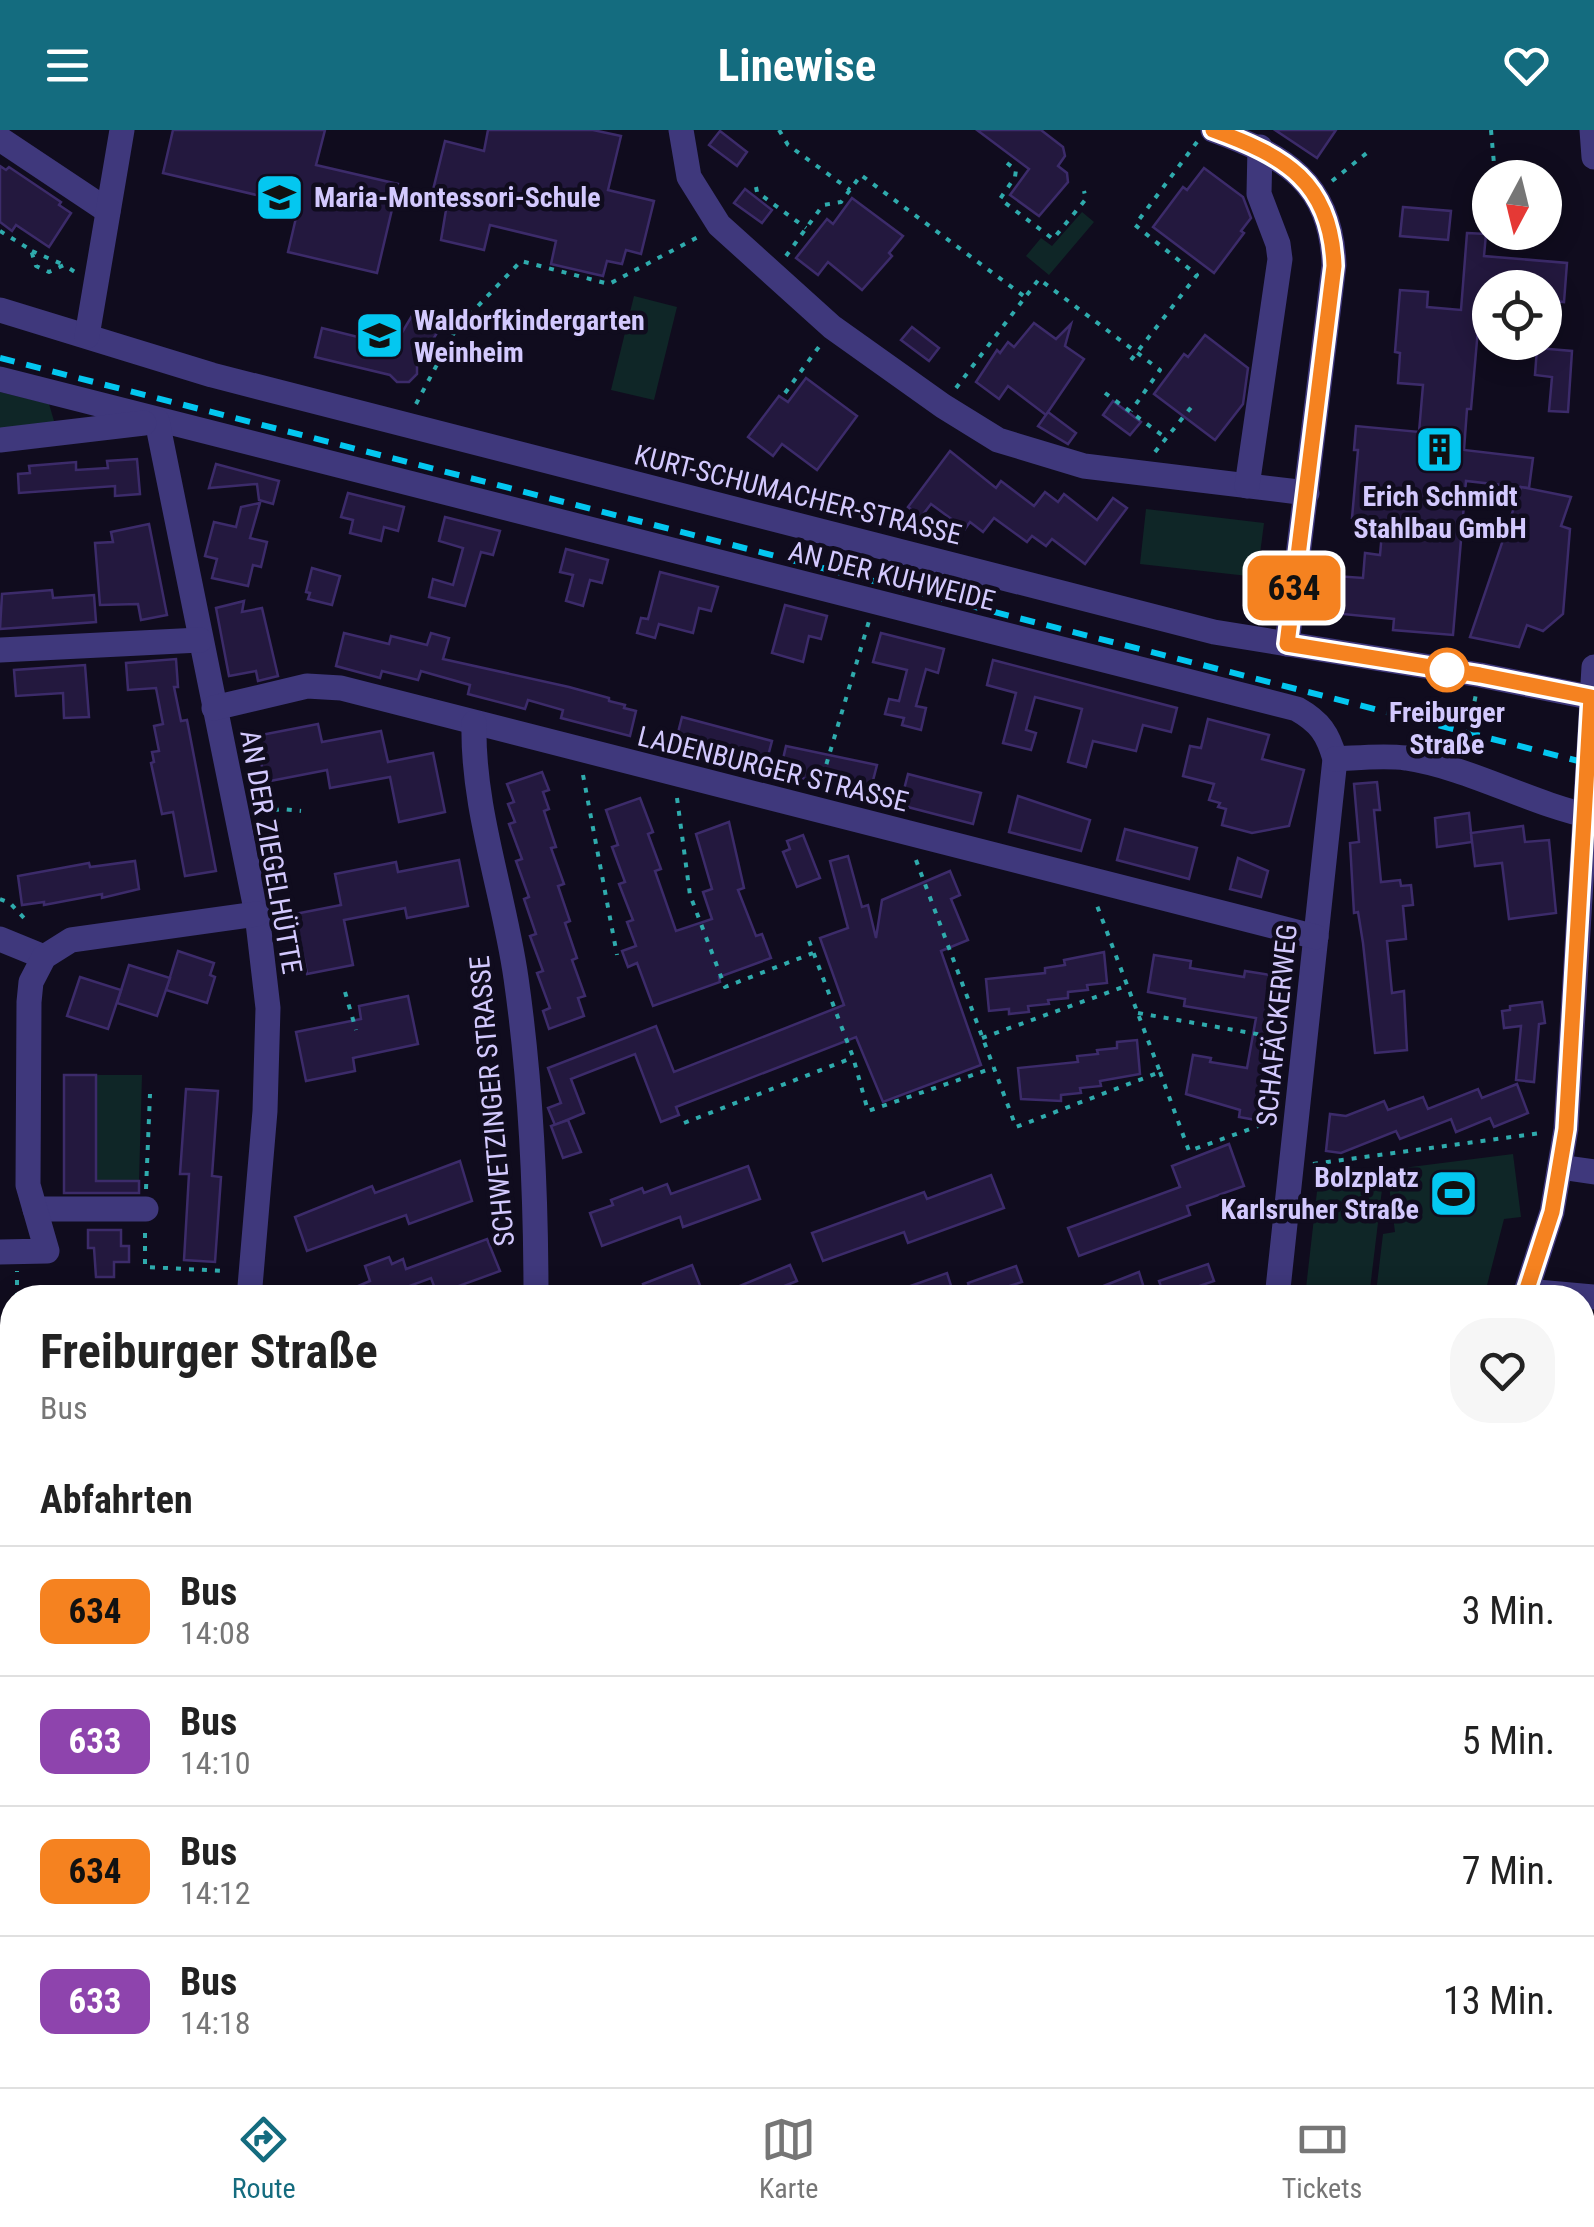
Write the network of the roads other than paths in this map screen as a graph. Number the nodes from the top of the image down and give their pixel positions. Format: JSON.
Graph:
{"nodes":[{"id":1,"x":122,"y":130,"type":"edge"},
{"id":2,"x":682,"y":130,"type":"edge"},
{"id":3,"x":1210,"y":130,"type":"edge"},
{"id":4,"x":1592,"y":130,"type":"edge"},
{"id":5,"x":0,"y":139,"type":"edge"},
{"id":6,"x":1260,"y":147,"type":"junction"},
{"id":7,"x":1594,"y":157,"type":"edge"},
{"id":8,"x":108,"y":211,"type":"junction"},
{"id":9,"x":0,"y":310,"type":"edge"},
{"id":10,"x":87,"y":336,"type":"junction"},
{"id":11,"x":0,"y":379,"type":"edge"},
{"id":12,"x":157,"y":422,"type":"junction"},
{"id":13,"x":0,"y":440,"type":"edge"},
{"id":14,"x":1248,"y":486,"type":"junction"},
{"id":15,"x":1307,"y":493,"type":"junction"},
{"id":16,"x":200,"y":640,"type":"junction"},
{"id":17,"x":1287,"y":644,"type":"junction"},
{"id":18,"x":0,"y":650,"type":"edge"},
{"id":19,"x":1594,"y":667,"type":"edge"},
{"id":20,"x":1593,"y":698,"type":"edge"},
{"id":21,"x":214,"y":708,"type":"junction"},
{"id":22,"x":474,"y":723,"type":"junction"},
{"id":23,"x":1335,"y":759,"type":"junction"},
{"id":24,"x":1589,"y":816,"type":"edge"},
{"id":25,"x":257,"y":914,"type":"junction"},
{"id":26,"x":1316,"y":936,"type":"junction"},
{"id":27,"x":0,"y":939,"type":"edge"},
{"id":28,"x":44,"y":956,"type":"junction"},
{"id":29,"x":1560,"y":1167,"type":"junction"},
{"id":30,"x":1594,"y":1172,"type":"edge"},
{"id":31,"x":34,"y":1209,"type":"junction"},
{"id":32,"x":146,"y":1210,"type":"road end"},
{"id":33,"x":0,"y":1252,"type":"edge"},
{"id":34,"x":250,"y":1285,"type":"edge"},
{"id":35,"x":536,"y":1285,"type":"edge"},
{"id":36,"x":1278,"y":1285,"type":"edge"},
{"id":37,"x":1528,"y":1285,"type":"edge"}],
"edges":[{"from":1,"to":8,"type":"street"},
{"from":2,"to":14,"type":"street"},
{"from":3,"to":6,"type":"street"},
{"from":4,"to":7,"type":"street"},
{"from":5,"to":8,"type":"street"},
{"from":6,"to":14,"type":"street"},
{"from":6,"to":15,"type":"street"},
{"from":8,"to":10,"type":"street"},
{"from":9,"to":10,"type":"street","name":"KURT-SCHUMACHER-STRASSE"},
{"from":10,"to":17,"type":"street","name":"KURT-SCHUMACHER-STRASSE"},
{"from":11,"to":12,"type":"street"},
{"from":12,"to":13,"type":"street"},
{"from":12,"to":16,"type":"street","name":"AN DER ZIEGELHÜTTE"},
{"from":12,"to":23,"type":"street","name":"AN DER KUHWEIDE"},
{"from":14,"to":15,"type":"street"},
{"from":15,"to":17,"type":"street"},
{"from":16,"to":18,"type":"street"},
{"from":16,"to":21,"type":"street","name":"AN DER ZIEGELHÜTTE"},
{"from":17,"to":20,"type":"street","name":"KURT-SCHUMACHER-STRASSE"},
{"from":19,"to":20,"type":"street"},
{"from":20,"to":24,"type":"street"},
{"from":21,"to":22,"type":"street","name":"LADENBURGER STRASSE"},
{"from":21,"to":25,"type":"street","name":"AN DER ZIEGELHÜTTE"},
{"from":22,"to":26,"type":"street","name":"LADENBURGER STRASSE"},
{"from":22,"to":35,"type":"street","name":"SCHWETZINGER STRASSE"},
{"from":23,"to":24,"type":"street"},
{"from":23,"to":26,"type":"street","name":"SCHAFÄCKERWEG"},
{"from":24,"to":29,"type":"street"},
{"from":25,"to":28,"type":"street"},
{"from":25,"to":34,"type":"street","name":"AN DER ZIEGELHÜTTE"},
{"from":26,"to":36,"type":"street","name":"SCHAFÄCKERWEG"},
{"from":27,"to":28,"type":"street"},
{"from":28,"to":31,"type":"street"},
{"from":29,"to":30,"type":"street"},
{"from":29,"to":37,"type":"street"},
{"from":31,"to":32,"type":"street"},
{"from":31,"to":33,"type":"street"}]}
